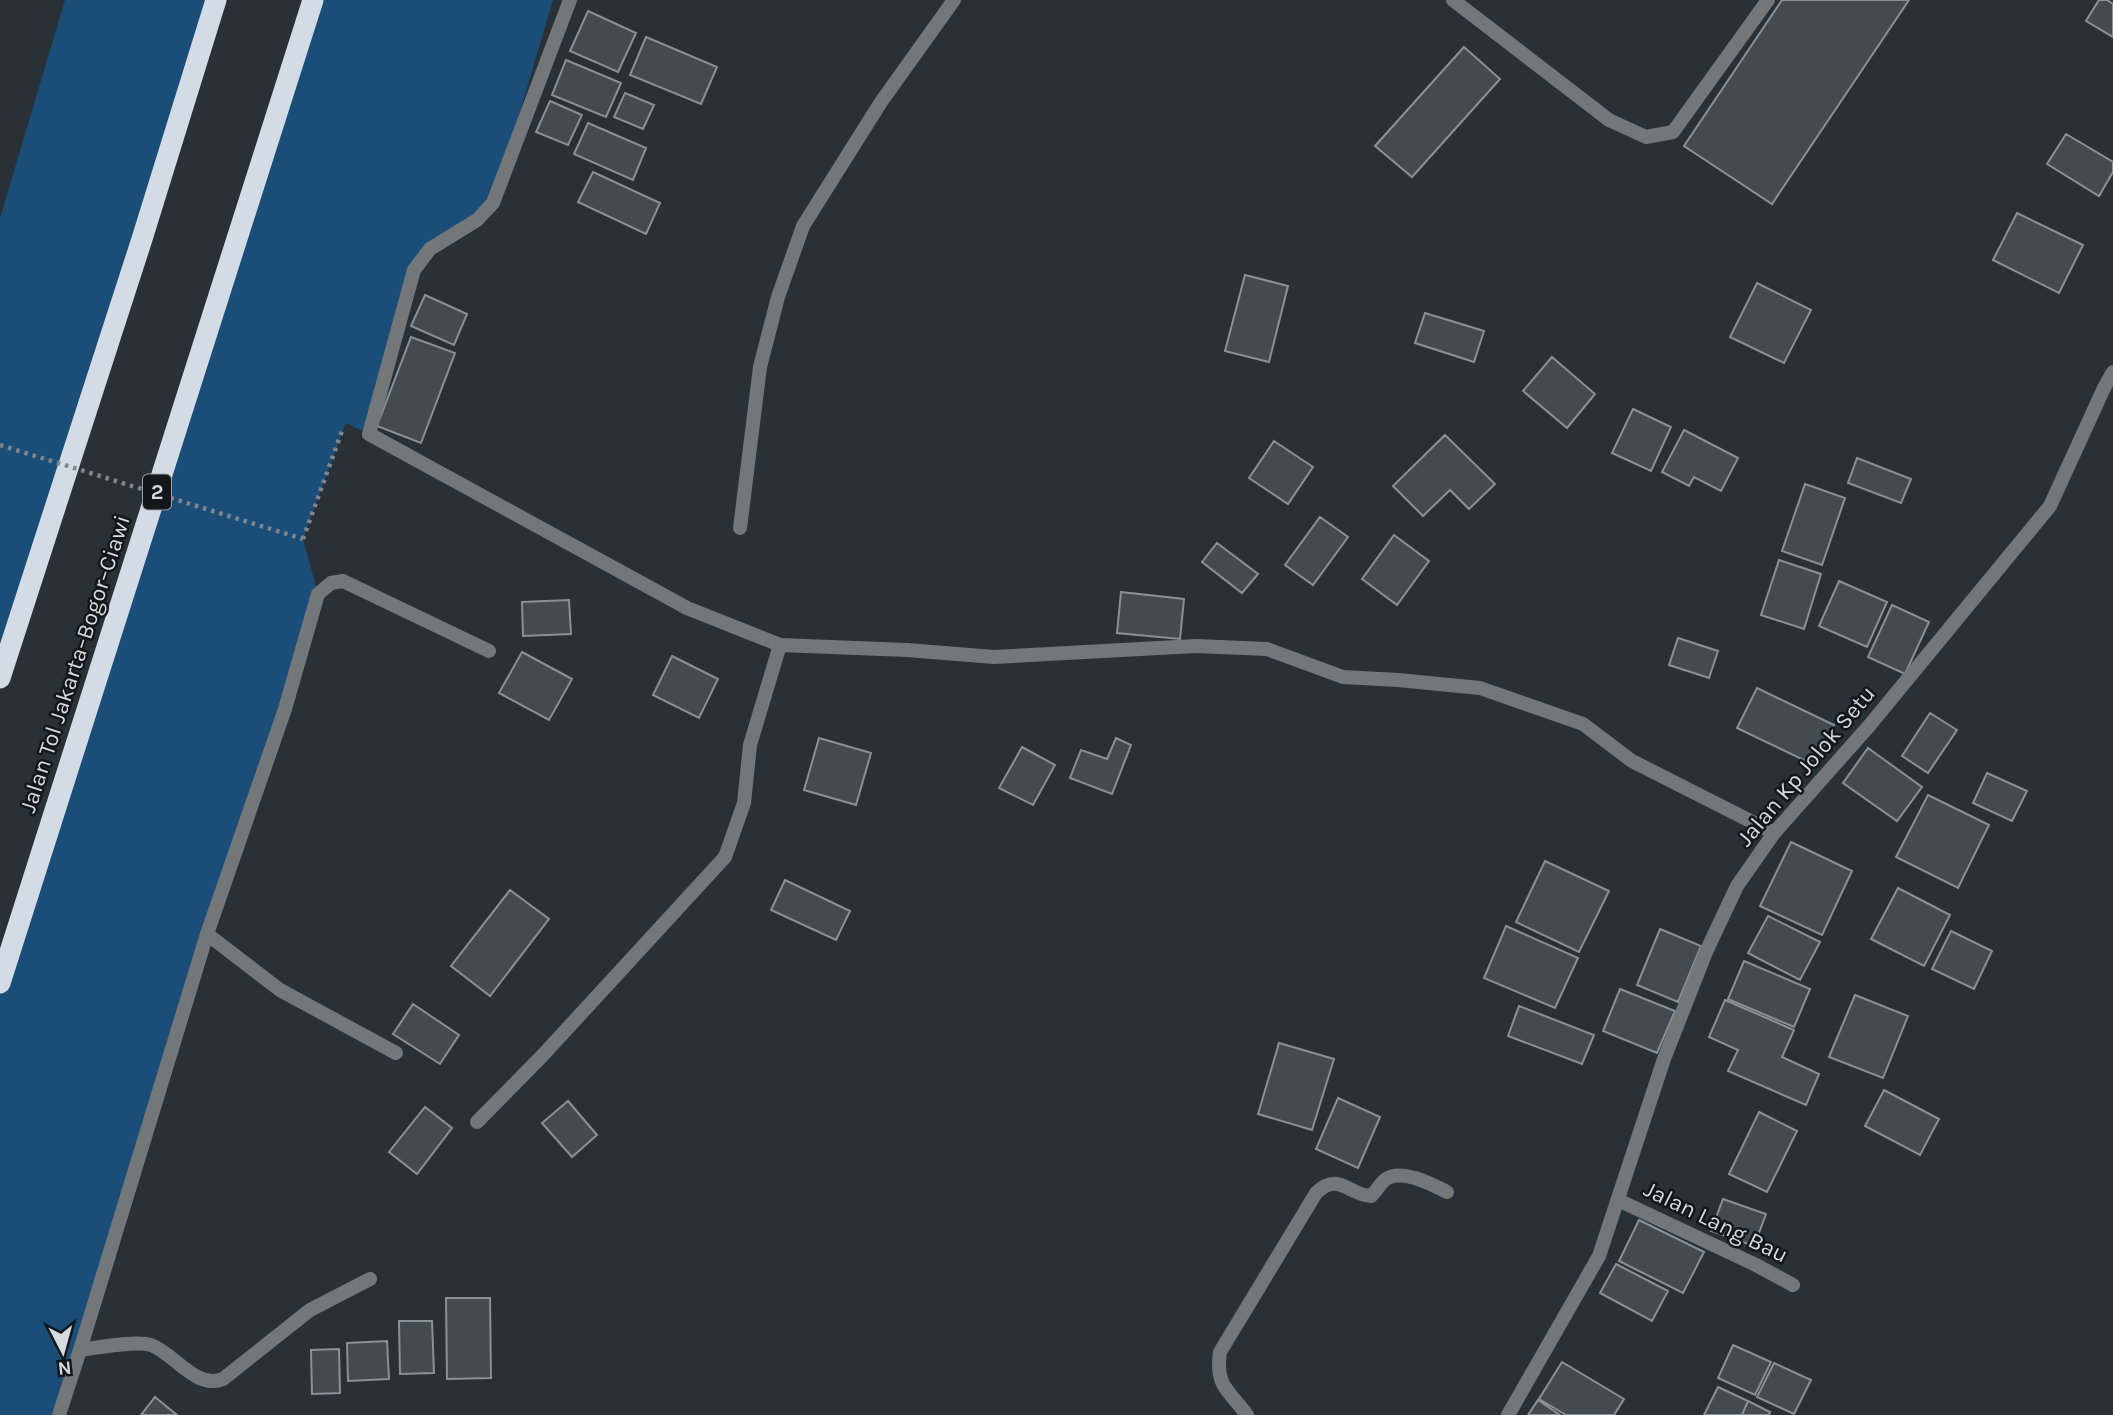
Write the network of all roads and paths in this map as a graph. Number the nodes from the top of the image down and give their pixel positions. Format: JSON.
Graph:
{"nodes":[{"id":1,"x":216,"y":0,"type":"edge"},
{"id":2,"x":313,"y":0,"type":"edge"},
{"id":3,"x":570,"y":0,"type":"edge"},
{"id":4,"x":954,"y":0,"type":"edge"},
{"id":5,"x":1453,"y":0,"type":"edge"},
{"id":6,"x":1768,"y":0,"type":"edge"},
{"id":7,"x":2113,"y":372,"type":"edge"},
{"id":8,"x":369,"y":434,"type":"junction"},
{"id":9,"x":0,"y":445,"type":"edge"},
{"id":10,"x":740,"y":528,"type":"dead end"},
{"id":11,"x":780,"y":646,"type":"junction"},
{"id":12,"x":489,"y":651,"type":"dead end"},
{"id":13,"x":0,"y":678,"type":"edge"},
{"id":14,"x":1774,"y":833,"type":"junction"},
{"id":15,"x":207,"y":934,"type":"junction"},
{"id":16,"x":0,"y":983,"type":"edge"},
{"id":17,"x":396,"y":1054,"type":"dead end"},
{"id":18,"x":477,"y":1122,"type":"dead end"},
{"id":19,"x":1447,"y":1192,"type":"dead end"},
{"id":20,"x":1618,"y":1200,"type":"junction"},
{"id":21,"x":370,"y":1279,"type":"dead end"},
{"id":22,"x":1793,"y":1285,"type":"dead end"},
{"id":23,"x":80,"y":1350,"type":"junction"},
{"id":24,"x":59,"y":1415,"type":"edge"},
{"id":25,"x":1247,"y":1415,"type":"edge"},
{"id":26,"x":1508,"y":1415,"type":"edge"}],
"edges":[{"from":1,"to":13,"type":"highway"},
{"from":2,"to":16,"type":"highway","name":"Jalan Tol Jakarta–Bogor–Ciawi","number":"2"},
{"from":3,"to":8,"type":"street"},
{"from":4,"to":10,"type":"street"},
{"from":5,"to":6,"type":"street"},
{"from":7,"to":14,"type":"street","name":"Jalan Kp Jolok Setu"},
{"from":8,"to":9,"type":"path","bridge":true},
{"from":8,"to":11,"type":"street"},
{"from":11,"to":14,"type":"street"},
{"from":11,"to":18,"type":"street"},
{"from":12,"to":15,"type":"street"},
{"from":14,"to":20,"type":"street","name":"Jalan Kp Jolok Setu"},
{"from":15,"to":17,"type":"street"},
{"from":15,"to":23,"type":"street"},
{"from":19,"to":25,"type":"street"},
{"from":20,"to":22,"type":"street","name":"Jalan Lang Bau"},
{"from":20,"to":26,"type":"street","name":"Jalan Kp Jolok Setu"},
{"from":21,"to":23,"type":"street"},
{"from":23,"to":24,"type":"street"}]}
